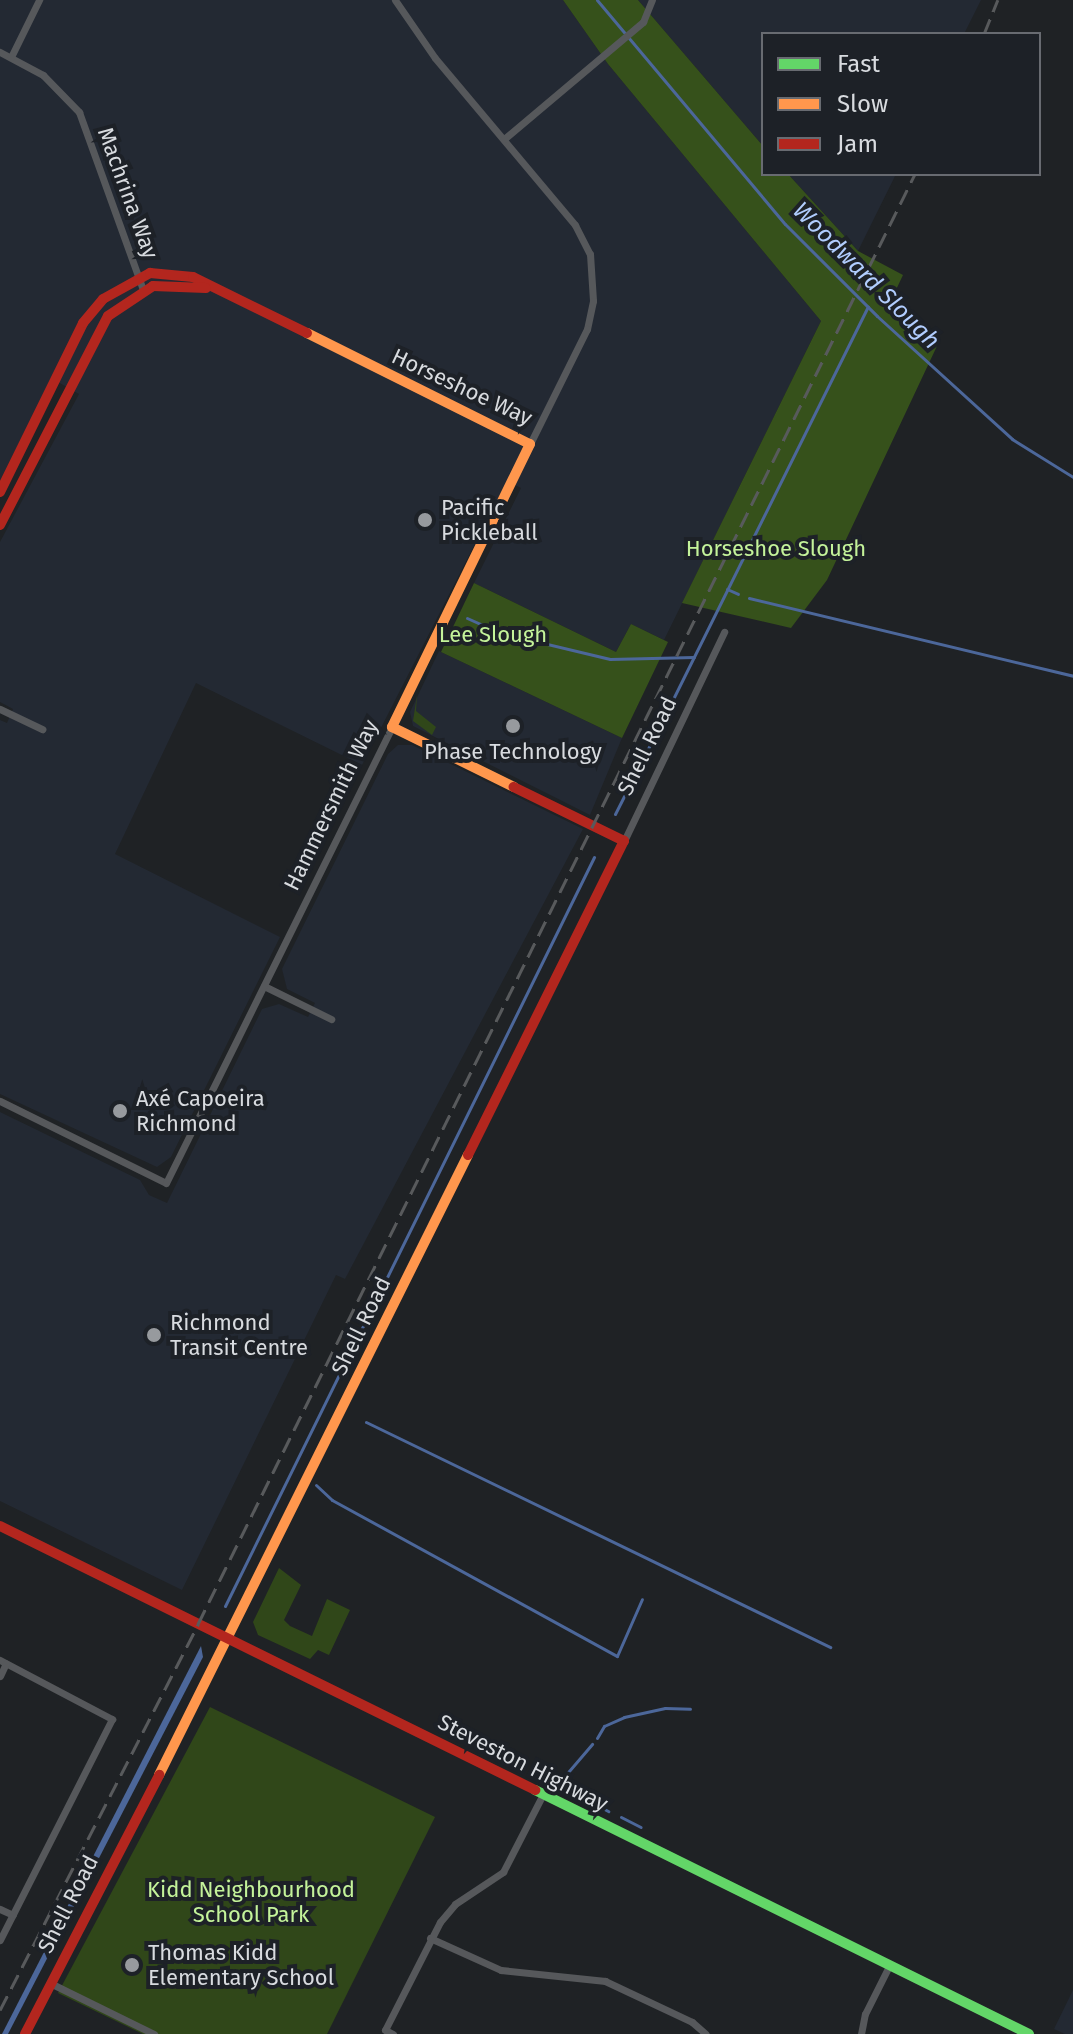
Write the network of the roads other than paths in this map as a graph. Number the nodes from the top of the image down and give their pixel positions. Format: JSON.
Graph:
{"nodes":[{"id":1,"x":39,"y":0,"type":"edge"},
{"id":2,"x":395,"y":0,"type":"edge"},
{"id":3,"x":652,"y":0,"type":"edge"},
{"id":4,"x":0,"y":52,"type":"edge"},
{"id":5,"x":11,"y":57,"type":"junction"},
{"id":6,"x":504,"y":139,"type":"junction"},
{"id":7,"x":139,"y":276,"type":"junction"},
{"id":8,"x":208,"y":288,"type":"junction"},
{"id":9,"x":143,"y":290,"type":"junction"},
{"id":10,"x":530,"y":444,"type":"junction"},
{"id":11,"x":0,"y":492,"type":"edge"},
{"id":12,"x":0,"y":525,"type":"edge"},
{"id":13,"x":724,"y":632,"type":"dead end"},
{"id":14,"x":0,"y":709,"type":"edge"},
{"id":15,"x":392,"y":727,"type":"junction"},
{"id":16,"x":42,"y":729,"type":"dead end"},
{"id":17,"x":624,"y":841,"type":"junction"},
{"id":18,"x":264,"y":986,"type":"junction"},
{"id":19,"x":331,"y":1019,"type":"dead end"},
{"id":20,"x":0,"y":1101,"type":"edge"},
{"id":21,"x":0,"y":1526,"type":"edge"},
{"id":22,"x":229,"y":1639,"type":"junction"},
{"id":23,"x":3,"y":1661,"type":"edge"},
{"id":24,"x":0,"y":1676,"type":"edge"},
{"id":25,"x":542,"y":1796,"type":"junction"},
{"id":26,"x":0,"y":1909,"type":"edge"},
{"id":27,"x":13,"y":1915,"type":"junction"},
{"id":28,"x":430,"y":1938,"type":"junction"},
{"id":29,"x":0,"y":1940,"type":"edge"},
{"id":30,"x":889,"y":1966,"type":"junction"},
{"id":31,"x":50,"y":1983,"type":"junction"},
{"id":32,"x":389,"y":2032,"type":"edge"},
{"id":33,"x":25,"y":2034,"type":"edge"},
{"id":34,"x":154,"y":2034,"type":"edge"},
{"id":35,"x":706,"y":2034,"type":"edge"},
{"id":36,"x":861,"y":2034,"type":"edge"},
{"id":37,"x":1029,"y":2034,"type":"edge"}],
"edges":[{"from":1,"to":5,"type":"street"},
{"from":2,"to":6,"type":"street","name":"Horseshoe Way"},
{"from":3,"to":6,"type":"street"},
{"from":4,"to":5,"type":"street","name":"Machrina Way"},
{"from":5,"to":7,"type":"street","name":"Machrina Way"},
{"from":6,"to":10,"type":"street","name":"Horseshoe Way"},
{"from":7,"to":8,"type":"street","name":"Horseshoe Way"},
{"from":7,"to":9,"type":"street","name":"Machrina Way"},
{"from":7,"to":11,"type":"street"},
{"from":8,"to":9,"type":"street","name":"Horseshoe Way"},
{"from":8,"to":10,"type":"street","name":"Horseshoe Way"},
{"from":9,"to":12,"type":"street"},
{"from":10,"to":15,"type":"street","name":"Hammersmith Way"},
{"from":13,"to":17,"type":"street","name":"Shell Road"},
{"from":14,"to":16,"type":"street"},
{"from":15,"to":17,"type":"street"},
{"from":15,"to":18,"type":"street","name":"Hammersmith Way"},
{"from":17,"to":22,"type":"street","name":"Shell Road"},
{"from":18,"to":19,"type":"street"},
{"from":18,"to":20,"type":"street","name":"Hammersmith Way"},
{"from":21,"to":22,"type":"street","name":"Steveston Highway"},
{"from":22,"to":25,"type":"street","name":"Steveston Highway"},
{"from":22,"to":31,"type":"street","name":"Shell Road"},
{"from":23,"to":24,"type":"street"},
{"from":23,"to":27,"type":"street","name":"Shell Road"},
{"from":25,"to":28,"type":"street"},
{"from":25,"to":30,"type":"street","name":"Steveston Highway"},
{"from":26,"to":27,"type":"street"},
{"from":27,"to":29,"type":"street","name":"Shell Road"},
{"from":28,"to":32,"type":"street"},
{"from":28,"to":35,"type":"street"},
{"from":30,"to":36,"type":"street"},
{"from":30,"to":37,"type":"street","name":"Steveston Highway"},
{"from":31,"to":33,"type":"street","name":"Shell Road"},
{"from":31,"to":34,"type":"street"}]}
